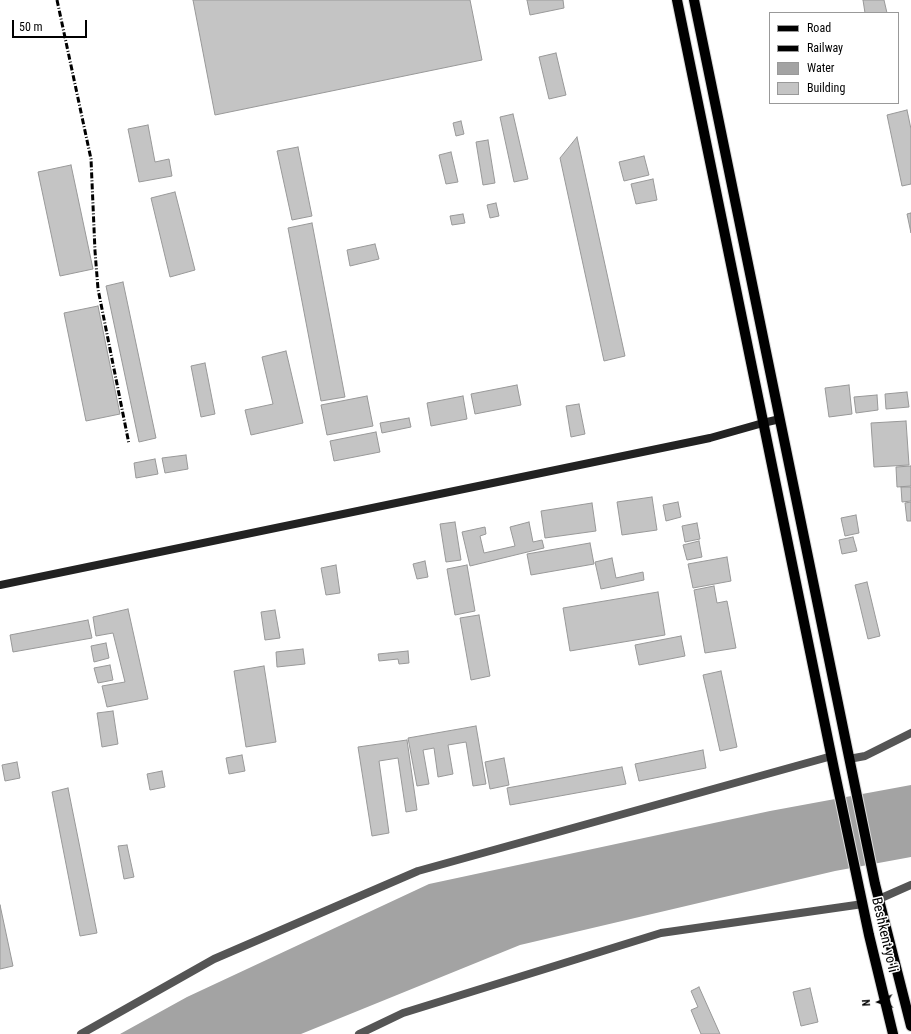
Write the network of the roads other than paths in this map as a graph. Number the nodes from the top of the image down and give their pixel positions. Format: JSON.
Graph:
{"nodes":[{"id":1,"x":677,"y":0,"type":"edge"},
{"id":2,"x":694,"y":0,"type":"edge"},
{"id":3,"x":780,"y":419,"type":"junction"},
{"id":4,"x":763,"y":423,"type":"junction"},
{"id":5,"x":0,"y":585,"type":"edge"},
{"id":6,"x":911,"y":733,"type":"edge"},
{"id":7,"x":832,"y":756,"type":"junction"},
{"id":8,"x":850,"y":761,"type":"junction"},
{"id":9,"x":911,"y":885,"type":"edge"},
{"id":10,"x":879,"y":899,"type":"junction"},
{"id":11,"x":863,"y":904,"type":"junction"},
{"id":12,"x":911,"y":1026,"type":"edge"},
{"id":13,"x":81,"y":1034,"type":"edge"},
{"id":14,"x":359,"y":1034,"type":"edge"},
{"id":15,"x":893,"y":1034,"type":"edge"}],
"edges":[{"from":1,"to":4,"type":"main road","name":"Beshkent yoʻli"},
{"from":2,"to":3,"type":"main road","name":"Beshkent yoʻli"},
{"from":3,"to":4,"type":"main road"},
{"from":3,"to":8,"type":"main road","name":"Beshkent yoʻli"},
{"from":4,"to":5,"type":"main road"},
{"from":4,"to":7,"type":"main road","name":"Beshkent yoʻli"},
{"from":6,"to":8,"type":"street"},
{"from":7,"to":11,"type":"main road","name":"Beshkent yoʻli"},
{"from":7,"to":13,"type":"street"},
{"from":8,"to":10,"type":"main road","name":"Beshkent yoʻli"},
{"from":9,"to":10,"type":"street"},
{"from":10,"to":12,"type":"main road","name":"Beshkent yoʻli"},
{"from":11,"to":14,"type":"street"},
{"from":11,"to":15,"type":"main road","name":"Beshkent yoʻli"}]}
